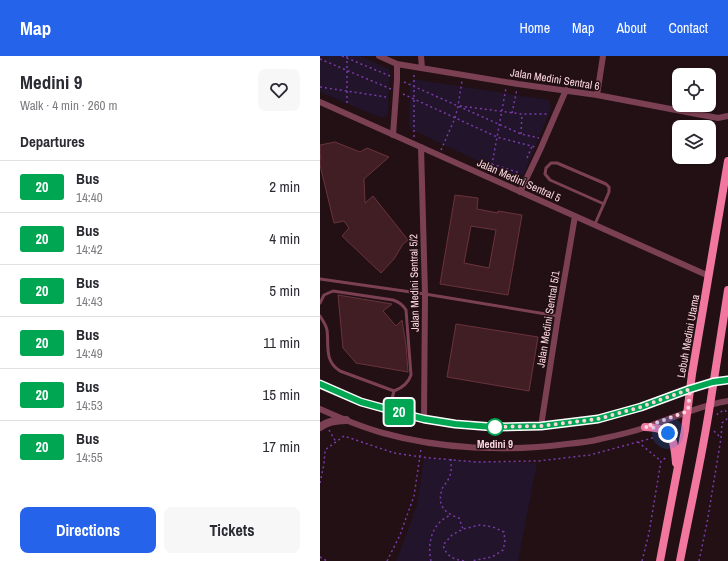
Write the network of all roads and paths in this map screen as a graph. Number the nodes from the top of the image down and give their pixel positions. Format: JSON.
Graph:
{"nodes":[{"id":1,"x":342,"y":56,"type":"edge"},
{"id":2,"x":379,"y":56,"type":"edge"},
{"id":3,"x":422,"y":56,"type":"edge"},
{"id":4,"x":603,"y":56,"type":"edge"},
{"id":5,"x":347,"y":57,"type":"edge"},
{"id":6,"x":320,"y":60,"type":"edge"},
{"id":7,"x":397,"y":64,"type":"junction"},
{"id":8,"x":414,"y":67,"type":"junction"},
{"id":9,"x":422,"y":68,"type":"junction"},
{"id":10,"x":347,"y":70,"type":"junction"},
{"id":11,"x":463,"y":74,"type":"junction"},
{"id":12,"x":397,"y":80,"type":"junction"},
{"id":13,"x":507,"y":82,"type":"junction"},
{"id":14,"x":518,"y":84,"type":"junction"},
{"id":15,"x":414,"y":86,"type":"junction"},
{"id":16,"x":320,"y":87,"type":"edge"},
{"id":17,"x":566,"y":90,"type":"junction"},
{"id":18,"x":396,"y":91,"type":"junction"},
{"id":19,"x":347,"y":92,"type":"junction"},
{"id":20,"x":597,"y":95,"type":"junction"},
{"id":21,"x":386,"y":97,"type":"dead end"},
{"id":22,"x":414,"y":99,"type":"junction"},
{"id":23,"x":320,"y":102,"type":"edge"},
{"id":24,"x":458,"y":106,"type":"junction"},
{"id":25,"x":502,"y":112,"type":"junction"},
{"id":26,"x":512,"y":113,"type":"junction"},
{"id":27,"x":347,"y":114,"type":"junction"},
{"id":28,"x":522,"y":114,"type":"junction"},
{"id":29,"x":556,"y":114,"type":"junction"},
{"id":30,"x":728,"y":116,"type":"edge"},
{"id":31,"x":455,"y":118,"type":"junction"},
{"id":32,"x":499,"y":125,"type":"junction"},
{"id":33,"x":521,"y":134,"type":"junction"},
{"id":34,"x":393,"y":135,"type":"junction"},
{"id":35,"x":497,"y":137,"type":"junction"},
{"id":36,"x":545,"y":139,"type":"junction"},
{"id":37,"x":414,"y":144,"type":"junction"},
{"id":38,"x":532,"y":146,"type":"junction"},
{"id":39,"x":421,"y":147,"type":"junction"},
{"id":40,"x":540,"y":150,"type":"junction"},
{"id":41,"x":439,"y":155,"type":"junction"},
{"id":42,"x":527,"y":158,"type":"dead end"},
{"id":43,"x":728,"y":161,"type":"edge"},
{"id":44,"x":492,"y":164,"type":"junction"},
{"id":45,"x":520,"y":173,"type":"dead end"},
{"id":46,"x":489,"y":178,"type":"junction"},
{"id":47,"x":520,"y":192,"type":"junction"},
{"id":48,"x":604,"y":204,"type":"junction"},
{"id":49,"x":575,"y":216,"type":"junction"},
{"id":50,"x":595,"y":224,"type":"junction"},
{"id":51,"x":709,"y":276,"type":"junction"},
{"id":52,"x":320,"y":279,"type":"edge"},
{"id":53,"x":728,"y":290,"type":"edge"},
{"id":54,"x":425,"y":294,"type":"junction"},
{"id":55,"x":320,"y":303,"type":"edge"},
{"id":56,"x":320,"y":316,"type":"edge"},
{"id":57,"x":558,"y":316,"type":"junction"},
{"id":58,"x":728,"y":380,"type":"edge"},
{"id":59,"x":713,"y":382,"type":"junction"},
{"id":60,"x":320,"y":384,"type":"edge"},
{"id":61,"x":690,"y":389,"type":"junction"},
{"id":62,"x":394,"y":391,"type":"junction"},
{"id":63,"x":728,"y":401,"type":"edge"},
{"id":64,"x":710,"y":405,"type":"junction"},
{"id":65,"x":320,"y":409,"type":"edge"},
{"id":66,"x":389,"y":410,"type":"junction"},
{"id":67,"x":688,"y":411,"type":"junction"},
{"id":68,"x":728,"y":414,"type":"edge"},
{"id":69,"x":714,"y":418,"type":"dead end"},
{"id":70,"x":728,"y":418,"type":"edge"},
{"id":71,"x":424,"y":419,"type":"junction"},
{"id":72,"x":346,"y":420,"type":"junction"},
{"id":73,"x":323,"y":425,"type":"edge"},
{"id":74,"x":541,"y":426,"type":"junction"},
{"id":75,"x":645,"y":427,"type":"junction"},
{"id":76,"x":712,"y":428,"type":"dead end"},
{"id":77,"x":659,"y":436,"type":"dead end"},
{"id":78,"x":721,"y":438,"type":"junction"},
{"id":79,"x":423,"y":441,"type":"junction"},
{"id":80,"x":336,"y":442,"type":"junction"},
{"id":81,"x":638,"y":442,"type":"junction"},
{"id":82,"x":669,"y":456,"type":"dead end"},
{"id":83,"x":420,"y":457,"type":"junction"},
{"id":84,"x":451,"y":459,"type":"junction"},
{"id":85,"x":661,"y":461,"type":"junction"},
{"id":86,"x":677,"y":473,"type":"junction"},
{"id":87,"x":320,"y":482,"type":"edge"},
{"id":88,"x":450,"y":515,"type":"junction"},
{"id":89,"x":463,"y":529,"type":"junction"},
{"id":90,"x":320,"y":557,"type":"edge"},
{"id":91,"x":479,"y":560,"type":"edge"},
{"id":92,"x":327,"y":561,"type":"edge"},
{"id":93,"x":387,"y":561,"type":"edge"},
{"id":94,"x":431,"y":561,"type":"edge"},
{"id":95,"x":464,"y":561,"type":"edge"},
{"id":96,"x":471,"y":561,"type":"edge"},
{"id":97,"x":642,"y":561,"type":"edge"},
{"id":98,"x":660,"y":561,"type":"edge"},
{"id":99,"x":680,"y":561,"type":"edge"},
{"id":100,"x":699,"y":561,"type":"edge"}],
"edges":[{"from":1,"to":5,"type":"path"},
{"from":2,"to":7,"type":"street","name":"Jalan Medini Sentral 6"},
{"from":3,"to":9,"type":"street"},
{"from":4,"to":20,"type":"street"},
{"from":5,"to":10,"type":"path"},
{"from":5,"to":12,"type":"path"},
{"from":6,"to":10,"type":"path"},
{"from":7,"to":8,"type":"street","name":"Jalan Medini Sentral 6"},
{"from":7,"to":12,"type":"street"},
{"from":8,"to":9,"type":"street","name":"Jalan Medini Sentral 6"},
{"from":8,"to":15,"type":"path"},
{"from":9,"to":11,"type":"street","name":"Jalan Medini Sentral 6"},
{"from":10,"to":18,"type":"path"},
{"from":10,"to":19,"type":"path"},
{"from":11,"to":13,"type":"street","name":"Jalan Medini Sentral 6"},
{"from":11,"to":24,"type":"path"},
{"from":12,"to":15,"type":"path"},
{"from":12,"to":18,"type":"street"},
{"from":13,"to":14,"type":"street","name":"Jalan Medini Sentral 6"},
{"from":13,"to":25,"type":"path"},
{"from":14,"to":17,"type":"street","name":"Jalan Medini Sentral 6"},
{"from":14,"to":26,"type":"path"},
{"from":15,"to":22,"type":"path"},
{"from":15,"to":24,"type":"path"},
{"from":16,"to":19,"type":"path"},
{"from":17,"to":20,"type":"street","name":"Jalan Medini Sentral 6"},
{"from":17,"to":29,"type":"street"},
{"from":18,"to":22,"type":"path"},
{"from":18,"to":34,"type":"street"},
{"from":19,"to":21,"type":"path"},
{"from":19,"to":27,"type":"path"},
{"from":20,"to":30,"type":"street","name":"Jalan Medini Sentral 6"},
{"from":22,"to":31,"type":"path"},
{"from":22,"to":37,"type":"path"},
{"from":23,"to":27,"type":"street","name":"Jalan Medini Sentral 5"},
{"from":24,"to":25,"type":"path"},
{"from":24,"to":31,"type":"path"},
{"from":24,"to":32,"type":"path"},
{"from":25,"to":26,"type":"path"},
{"from":25,"to":32,"type":"path"},
{"from":26,"to":28,"type":"path"},
{"from":27,"to":34,"type":"street","name":"Jalan Medini Sentral 5"},
{"from":28,"to":29,"type":"path"},
{"from":28,"to":33,"type":"path"},
{"from":29,"to":36,"type":"street"},
{"from":31,"to":35,"type":"path"},
{"from":31,"to":41,"type":"path"},
{"from":32,"to":33,"type":"path"},
{"from":32,"to":35,"type":"path"},
{"from":33,"to":36,"type":"path"},
{"from":34,"to":37,"type":"street","name":"Jalan Medini Sentral 5"},
{"from":35,"to":38,"type":"path"},
{"from":35,"to":44,"type":"path"},
{"from":36,"to":40,"type":"street"},
{"from":37,"to":39,"type":"street","name":"Jalan Medini Sentral 5"},
{"from":38,"to":40,"type":"path"},
{"from":38,"to":42,"type":"path"},
{"from":39,"to":41,"type":"street","name":"Jalan Medini Sentral 5"},
{"from":39,"to":54,"type":"street","name":"Jalan Medini Sentral 5/2"},
{"from":40,"to":47,"type":"street"},
{"from":41,"to":46,"type":"street","name":"Jalan Medini Sentral 5"},
{"from":43,"to":51,"type":"main road","name":"Lebuh Medini Utama"},
{"from":44,"to":45,"type":"path"},
{"from":44,"to":46,"type":"path"},
{"from":46,"to":47,"type":"street","name":"Jalan Medini Sentral 5"},
{"from":47,"to":49,"type":"street","name":"Jalan Medini Sentral 5"},
{"from":48,"to":48,"type":"lane"},
{"from":48,"to":50,"type":"lane"},
{"from":49,"to":50,"type":"street","name":"Jalan Medini Sentral 5"},
{"from":49,"to":57,"type":"street","name":"Jalan Medini Sentral 5/1"},
{"from":50,"to":51,"type":"street","name":"Jalan Medini Sentral 5"},
{"from":51,"to":61,"type":"main road","name":"Lebuh Medini Utama"},
{"from":52,"to":54,"type":"lane"},
{"from":53,"to":59,"type":"main road"},
{"from":54,"to":57,"type":"lane"},
{"from":54,"to":71,"type":"street","name":"Jalan Medini Sentral 5/2"},
{"from":55,"to":62,"type":"lane"},
{"from":56,"to":62,"type":"lane"},
{"from":57,"to":74,"type":"street","name":"Jalan Medini Sentral 5/1"},
{"from":58,"to":59,"type":"street"},
{"from":59,"to":61,"type":"street"},
{"from":59,"to":64,"type":"main road"},
{"from":60,"to":66,"type":"street"},
{"from":61,"to":67,"type":"main road","name":"Lebuh Medini Utama"},
{"from":61,"to":74,"type":"street"},
{"from":62,"to":66,"type":"lane"},
{"from":63,"to":64,"type":"street"},
{"from":64,"to":67,"type":"street"},
{"from":64,"to":99,"type":"main road"},
{"from":65,"to":72,"type":"street"},
{"from":66,"to":71,"type":"street"},
{"from":67,"to":75,"type":"street"},
{"from":67,"to":86,"type":"main road","name":"Lebuh Medini Utama"},
{"from":68,"to":69,"type":"path"},
{"from":70,"to":78,"type":"path"},
{"from":71,"to":74,"type":"street"},
{"from":72,"to":73,"type":"street"},
{"from":72,"to":79,"type":"street"},
{"from":73,"to":80,"type":"path"},
{"from":75,"to":79,"type":"street"},
{"from":75,"to":86,"type":"main road"},
{"from":76,"to":78,"type":"path"},
{"from":77,"to":81,"type":"path"},
{"from":78,"to":100,"type":"path"},
{"from":79,"to":83,"type":"path"},
{"from":80,"to":83,"type":"path"},
{"from":80,"to":87,"type":"path"},
{"from":81,"to":84,"type":"path"},
{"from":81,"to":85,"type":"path"},
{"from":82,"to":85,"type":"path"},
{"from":83,"to":84,"type":"path"},
{"from":83,"to":93,"type":"path"},
{"from":84,"to":88,"type":"path"},
{"from":85,"to":97,"type":"path"},
{"from":86,"to":98,"type":"main road","name":"Lebuh Medini Utama"},
{"from":88,"to":89,"type":"path"},
{"from":88,"to":94,"type":"path"},
{"from":89,"to":91,"type":"path"},
{"from":89,"to":95,"type":"path"},
{"from":90,"to":92,"type":"path"},
{"from":91,"to":96,"type":"path"}]}
